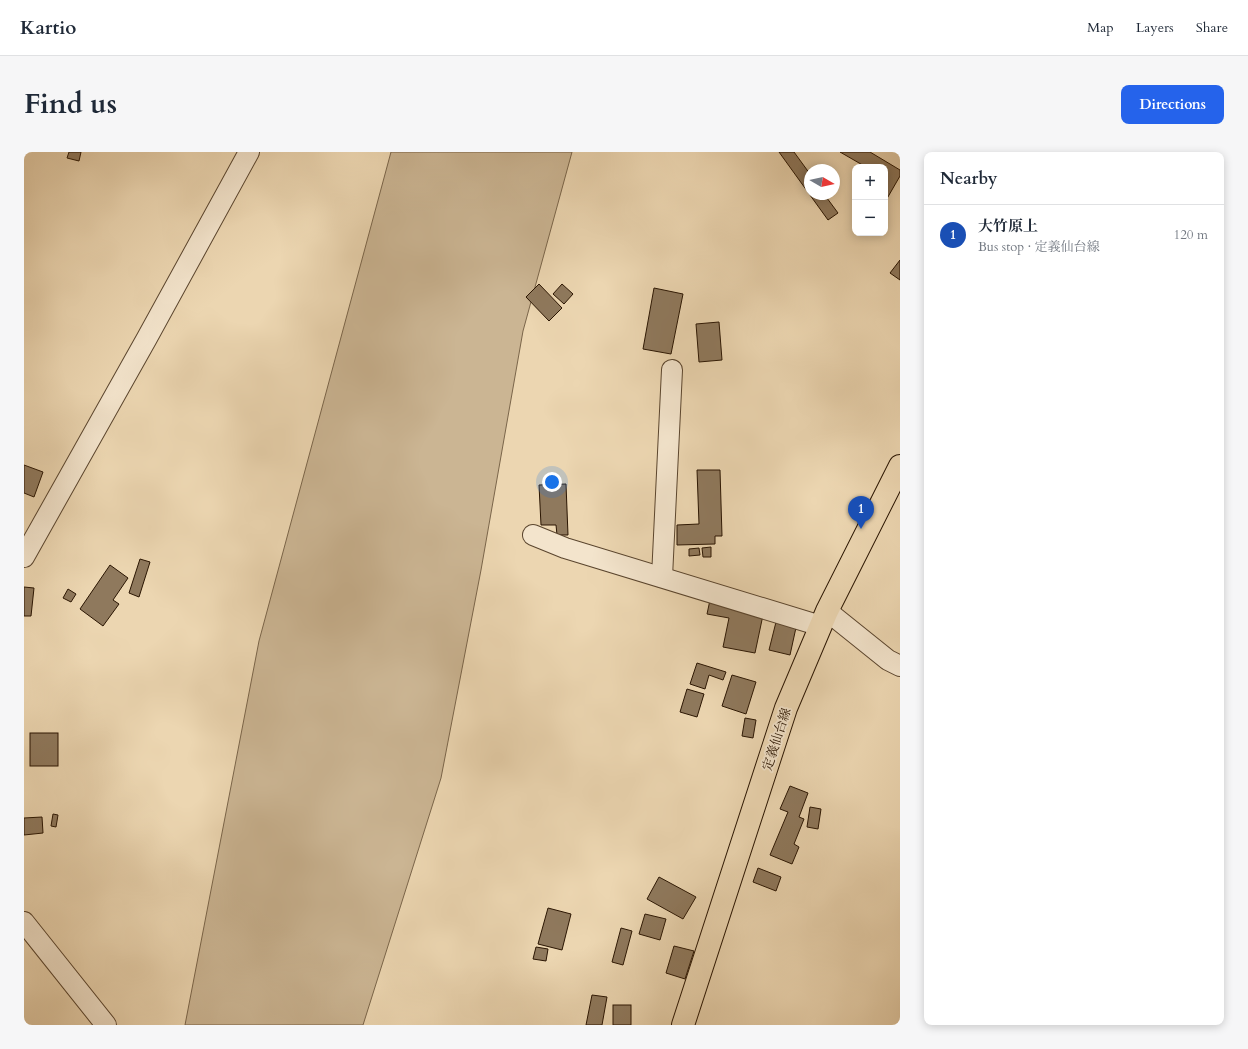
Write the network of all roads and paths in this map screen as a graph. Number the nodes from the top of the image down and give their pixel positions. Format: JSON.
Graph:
{"nodes":[{"id":1,"x":250,"y":152,"type":"edge"},
{"id":2,"x":672,"y":370,"type":"dead end"},
{"id":3,"x":900,"y":466,"type":"edge"},
{"id":4,"x":533,"y":535,"type":"dead end"},
{"id":5,"x":24,"y":556,"type":"edge"},
{"id":6,"x":662,"y":577,"type":"junction"},
{"id":7,"x":824,"y":618,"type":"junction"},
{"id":8,"x":900,"y":666,"type":"edge"},
{"id":9,"x":24,"y":922,"type":"edge"},
{"id":10,"x":106,"y":1025,"type":"edge"},
{"id":11,"x":683,"y":1025,"type":"edge"}],
"edges":[{"from":1,"to":5,"type":"street"},
{"from":2,"to":6,"type":"street"},
{"from":3,"to":7,"type":"main road","name":"定義仙台線"},
{"from":4,"to":6,"type":"street"},
{"from":6,"to":7,"type":"street"},
{"from":7,"to":8,"type":"street"},
{"from":7,"to":11,"type":"main road","name":"定義仙台線"},
{"from":9,"to":10,"type":"street"}]}
